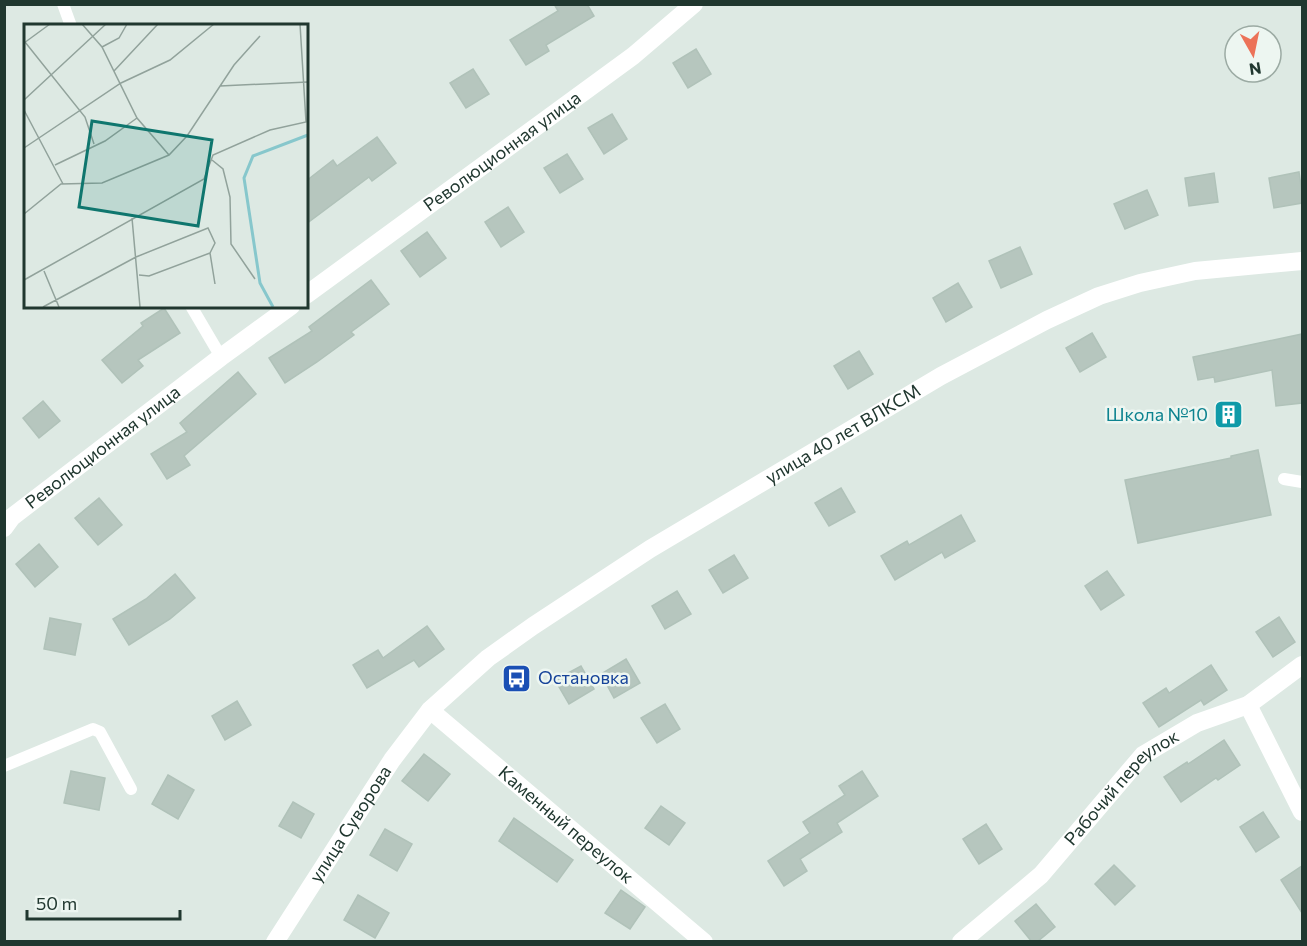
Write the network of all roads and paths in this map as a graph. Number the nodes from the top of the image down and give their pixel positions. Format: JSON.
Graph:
{"nodes":[{"id":1,"x":63,"y":4,"type":"edge"},
{"id":2,"x":694,"y":4,"type":"edge"},
{"id":3,"x":70,"y":24,"type":"edge"},
{"id":4,"x":1302,"y":261,"type":"edge"},
{"id":5,"x":308,"y":294,"type":"edge"},
{"id":6,"x":192,"y":308,"type":"edge"},
{"id":7,"x":288,"y":308,"type":"edge"},
{"id":8,"x":221,"y":357,"type":"junction"},
{"id":9,"x":1284,"y":479,"type":"dead end"},
{"id":10,"x":1302,"y":482,"type":"edge"},
{"id":11,"x":4,"y":528,"type":"edge"},
{"id":12,"x":1302,"y":665,"type":"edge"},
{"id":13,"x":1248,"y":705,"type":"junction"},
{"id":14,"x":430,"y":710,"type":"junction"},
{"id":15,"x":4,"y":766,"type":"edge"},
{"id":16,"x":131,"y":789,"type":"dead end"},
{"id":17,"x":1302,"y":812,"type":"edge"},
{"id":18,"x":275,"y":942,"type":"edge"},
{"id":19,"x":704,"y":942,"type":"edge"},
{"id":20,"x":961,"y":942,"type":"edge"}],
"edges":[{"from":1,"to":3,"type":"lane"},
{"from":2,"to":5,"type":"street","name":"Революционная улица"},
{"from":4,"to":14,"type":"street","name":"улица 40 лет ВЛКСМ"},
{"from":6,"to":8,"type":"lane"},
{"from":7,"to":8,"type":"street","name":"Революционная улица"},
{"from":8,"to":11,"type":"street","name":"Революционная улица"},
{"from":9,"to":10,"type":"lane"},
{"from":12,"to":13,"type":"street","name":"Рабочий переулок"},
{"from":13,"to":17,"type":"street"},
{"from":13,"to":20,"type":"street","name":"Рабочий переулок"},
{"from":14,"to":18,"type":"street","name":"улица Суворова"},
{"from":14,"to":19,"type":"street","name":"Каменный переулок"},
{"from":15,"to":16,"type":"lane"}]}
